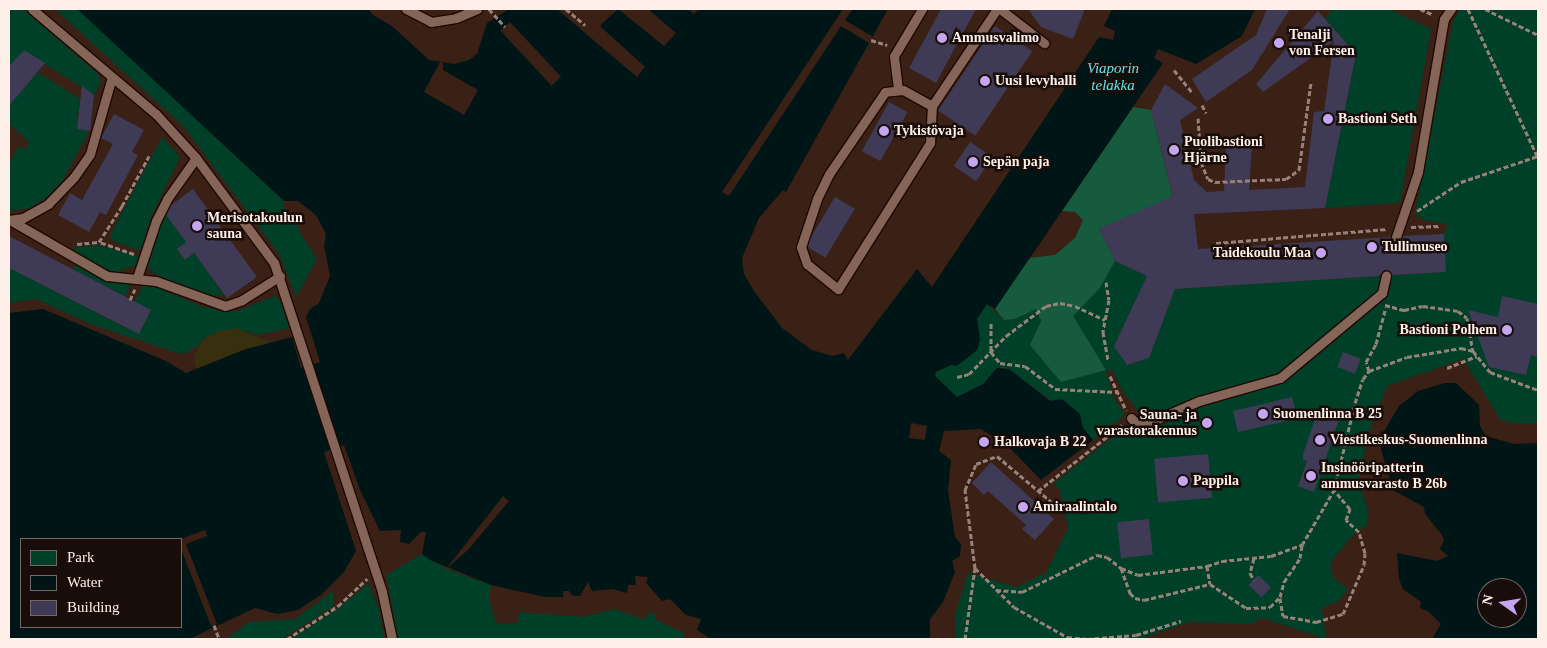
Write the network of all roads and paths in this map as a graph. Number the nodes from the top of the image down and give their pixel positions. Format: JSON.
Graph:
{"nodes":[{"id":1,"x":32,"y":9,"type":"edge"},
{"id":2,"x":406,"y":9,"type":"edge"},
{"id":3,"x":477,"y":9,"type":"edge"},
{"id":4,"x":489,"y":9,"type":"edge"},
{"id":5,"x":566,"y":9,"type":"edge"},
{"id":6,"x":922,"y":9,"type":"edge"},
{"id":7,"x":998,"y":9,"type":"edge"},
{"id":8,"x":1450,"y":9,"type":"edge"},
{"id":9,"x":1468,"y":9,"type":"edge"},
{"id":10,"x":1485,"y":9,"type":"edge"},
{"id":11,"x":585,"y":25,"type":"dead end"},
{"id":12,"x":505,"y":27,"type":"dead end"},
{"id":13,"x":1538,"y":35,"type":"edge"},
{"id":14,"x":871,"y":40,"type":"dead end"},
{"id":15,"x":1044,"y":43,"type":"dead end"},
{"id":16,"x":898,"y":47,"type":"junction"},
{"id":17,"x":1174,"y":70,"type":"dead end"},
{"id":18,"x":112,"y":77,"type":"junction"},
{"id":19,"x":1310,"y":82,"type":"dead end"},
{"id":20,"x":898,"y":89,"type":"junction"},
{"id":21,"x":1192,"y":92,"type":"dead end"},
{"id":22,"x":1202,"y":105,"type":"dead end"},
{"id":23,"x":932,"y":106,"type":"junction"},
{"id":24,"x":1206,"y":113,"type":"dead end"},
{"id":25,"x":1198,"y":118,"type":"dead end"},
{"id":26,"x":149,"y":156,"type":"dead end"},
{"id":27,"x":1538,"y":157,"type":"edge"},
{"id":28,"x":196,"y":158,"type":"junction"},
{"id":29,"x":10,"y":220,"type":"edge"},
{"id":30,"x":1441,"y":226,"type":"dead end"},
{"id":31,"x":1398,"y":228,"type":"junction"},
{"id":32,"x":1216,"y":242,"type":"dead end"},
{"id":33,"x":144,"y":257,"type":"junction"},
{"id":34,"x":1386,"y":275,"type":"dead end"},
{"id":35,"x":280,"y":276,"type":"junction"},
{"id":36,"x":137,"y":278,"type":"junction"},
{"id":37,"x":1106,"y":282,"type":"dead end"},
{"id":38,"x":1105,"y":320,"type":"junction"},
{"id":39,"x":991,"y":323,"type":"dead end"},
{"id":40,"x":1473,"y":351,"type":"junction"},
{"id":41,"x":991,"y":352,"type":"junction"},
{"id":42,"x":1476,"y":356,"type":"junction"},
{"id":43,"x":1108,"y":362,"type":"dead end"},
{"id":44,"x":1447,"y":368,"type":"dead end"},
{"id":45,"x":1369,"y":371,"type":"junction"},
{"id":46,"x":957,"y":376,"type":"dead end"},
{"id":47,"x":1110,"y":376,"type":"dead end"},
{"id":48,"x":1538,"y":390,"type":"edge"},
{"id":49,"x":1117,"y":392,"type":"junction"},
{"id":50,"x":1131,"y":418,"type":"junction"},
{"id":51,"x":1334,"y":490,"type":"junction"},
{"id":52,"x":1038,"y":491,"type":"junction"},
{"id":53,"x":1060,"y":509,"type":"dead end"},
{"id":54,"x":1302,"y":545,"type":"junction"},
{"id":55,"x":1254,"y":558,"type":"junction"},
{"id":56,"x":1207,"y":566,"type":"junction"},
{"id":57,"x":975,"y":568,"type":"junction"},
{"id":58,"x":1121,"y":568,"type":"junction"},
{"id":59,"x":376,"y":573,"type":"junction"},
{"id":60,"x":1254,"y":580,"type":"dead end"},
{"id":61,"x":1210,"y":584,"type":"junction"},
{"id":62,"x":996,"y":590,"type":"junction"},
{"id":63,"x":1280,"y":597,"type":"junction"},
{"id":64,"x":1181,"y":621,"type":"dead end"},
{"id":65,"x":214,"y":625,"type":"dead end"},
{"id":66,"x":219,"y":639,"type":"edge"},
{"id":67,"x":287,"y":639,"type":"edge"},
{"id":68,"x":392,"y":639,"type":"edge"},
{"id":69,"x":965,"y":639,"type":"edge"}],
"edges":[{"from":1,"to":18,"type":"lane"},
{"from":2,"to":3,"type":"lane"},
{"from":4,"to":12,"type":"path"},
{"from":5,"to":11,"type":"path"},
{"from":6,"to":16,"type":"lane"},
{"from":7,"to":15,"type":"lane"},
{"from":7,"to":23,"type":"lane"},
{"from":8,"to":31,"type":"lane"},
{"from":9,"to":27,"type":"path"},
{"from":10,"to":13,"type":"path"},
{"from":14,"to":16,"type":"path"},
{"from":16,"to":20,"type":"lane"},
{"from":17,"to":21,"type":"path"},
{"from":18,"to":28,"type":"lane"},
{"from":18,"to":29,"type":"lane"},
{"from":19,"to":25,"type":"path"},
{"from":20,"to":23,"type":"lane"},
{"from":20,"to":23,"type":"lane"},
{"from":22,"to":24,"type":"path"},
{"from":26,"to":33,"type":"path"},
{"from":27,"to":31,"type":"path"},
{"from":28,"to":33,"type":"lane"},
{"from":28,"to":35,"type":"lane"},
{"from":29,"to":36,"type":"lane"},
{"from":30,"to":31,"type":"path"},
{"from":31,"to":32,"type":"path"},
{"from":33,"to":36,"type":"lane"},
{"from":34,"to":50,"type":"lane"},
{"from":35,"to":36,"type":"lane"},
{"from":35,"to":59,"type":"lane"},
{"from":37,"to":38,"type":"path"},
{"from":38,"to":41,"type":"path"},
{"from":38,"to":43,"type":"path"},
{"from":39,"to":41,"type":"path"},
{"from":40,"to":42,"type":"path"},
{"from":40,"to":45,"type":"path"},
{"from":40,"to":45,"type":"path"},
{"from":41,"to":46,"type":"path"},
{"from":41,"to":49,"type":"path"},
{"from":42,"to":44,"type":"path"},
{"from":42,"to":48,"type":"path"},
{"from":45,"to":51,"type":"path"},
{"from":47,"to":49,"type":"path"},
{"from":49,"to":50,"type":"path"},
{"from":50,"to":52,"type":"path"},
{"from":51,"to":54,"type":"path"},
{"from":51,"to":63,"type":"path"},
{"from":52,"to":53,"type":"path"},
{"from":52,"to":57,"type":"path"},
{"from":54,"to":55,"type":"path"},
{"from":54,"to":63,"type":"path"},
{"from":55,"to":56,"type":"path"},
{"from":55,"to":60,"type":"path"},
{"from":56,"to":58,"type":"path"},
{"from":56,"to":61,"type":"path"},
{"from":57,"to":62,"type":"path"},
{"from":57,"to":69,"type":"path"},
{"from":58,"to":61,"type":"path"},
{"from":58,"to":62,"type":"path"},
{"from":59,"to":67,"type":"path"},
{"from":59,"to":68,"type":"lane"},
{"from":61,"to":63,"type":"path"},
{"from":62,"to":64,"type":"path"},
{"from":65,"to":66,"type":"path"}]}
